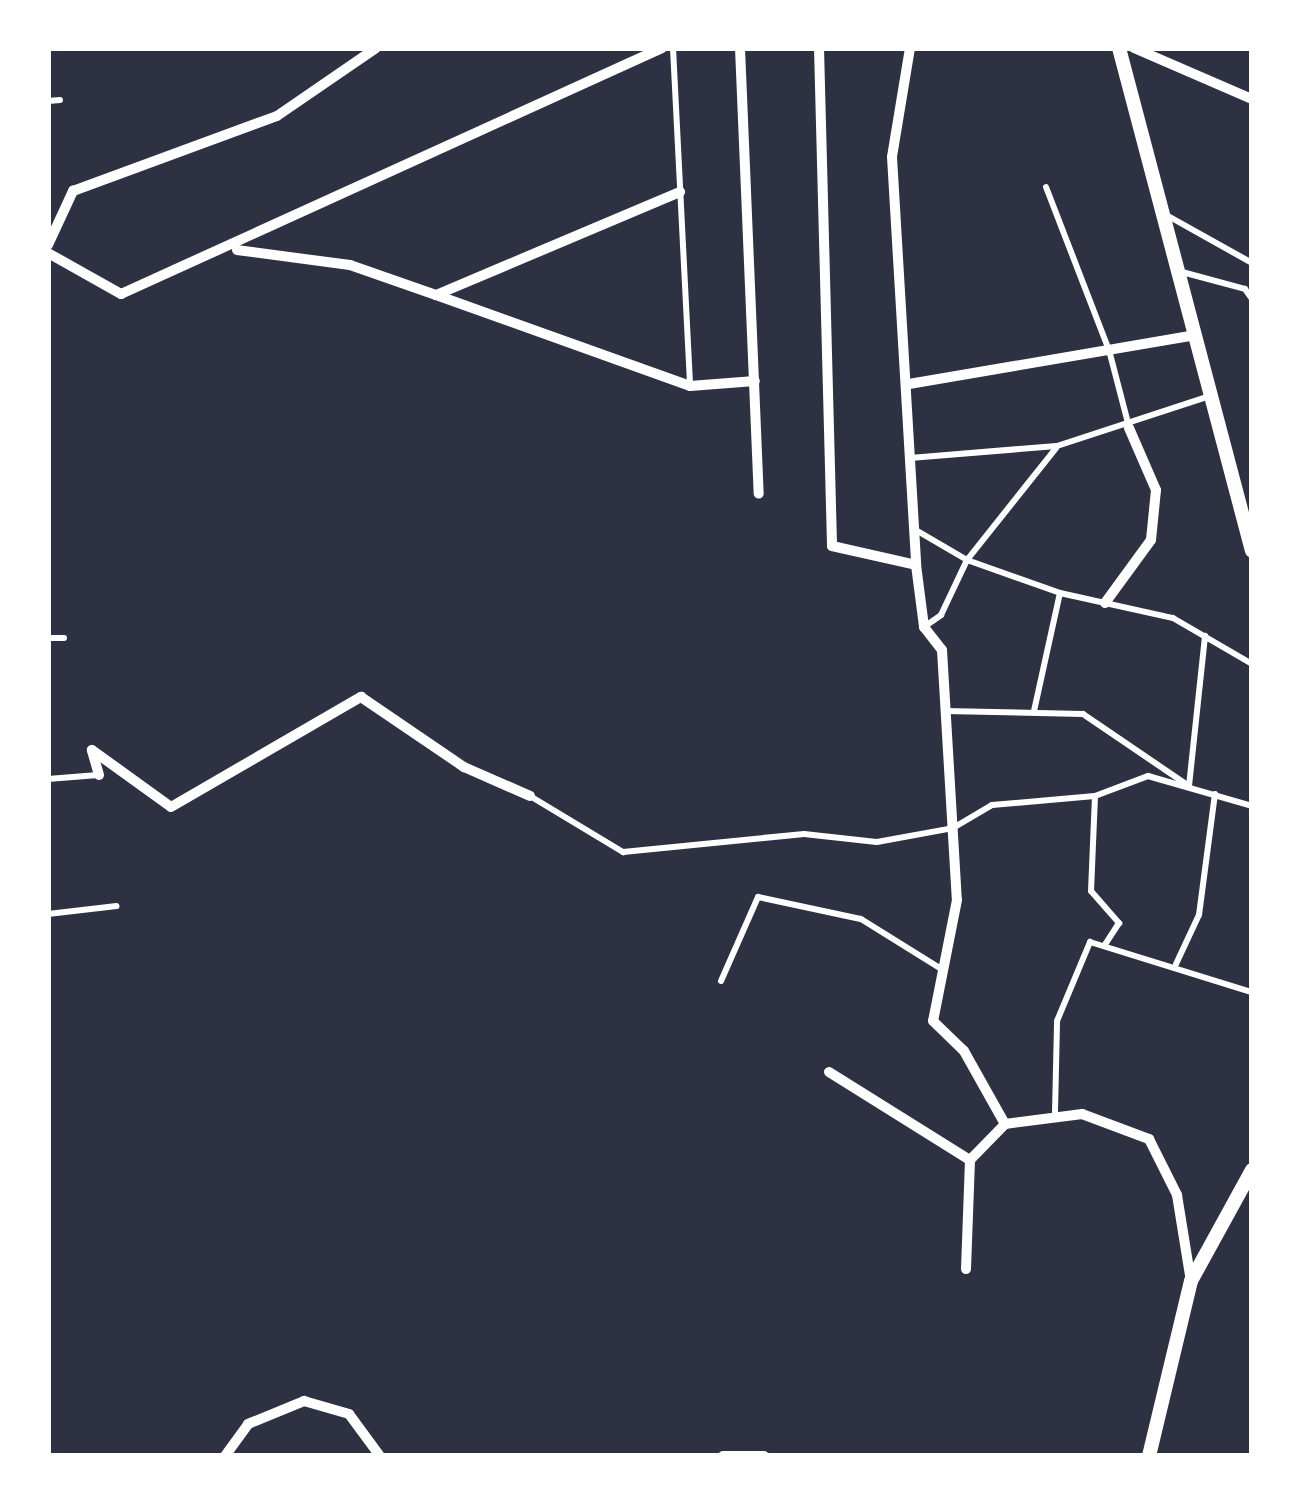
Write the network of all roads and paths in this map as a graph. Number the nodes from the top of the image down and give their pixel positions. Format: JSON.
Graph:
{"nodes":[{"id":1,"x":376,"y":48,"type":"edge"},
{"id":2,"x":662,"y":48,"type":"edge"},
{"id":3,"x":674,"y":48,"type":"edge"},
{"id":4,"x":740,"y":48,"type":"edge"},
{"id":5,"x":819,"y":48,"type":"edge"},
{"id":6,"x":910,"y":48,"type":"edge"},
{"id":7,"x":1119,"y":48,"type":"edge"},
{"id":8,"x":1134,"y":48,"type":"edge"},
{"id":9,"x":1252,"y":99,"type":"edge"},
{"id":10,"x":60,"y":100,"type":"dead end"},
{"id":11,"x":48,"y":101,"type":"edge"},
{"id":12,"x":1046,"y":187,"type":"dead end"},
{"id":13,"x":680,"y":192,"type":"junction"},
{"id":14,"x":1159,"y":212,"type":"junction"},
{"id":15,"x":48,"y":249,"type":"edge"},
{"id":16,"x":233,"y":249,"type":"junction"},
{"id":17,"x":1252,"y":263,"type":"edge"},
{"id":18,"x":1173,"y":270,"type":"junction"},
{"id":19,"x":436,"y":295,"type":"junction"},
{"id":20,"x":1252,"y":299,"type":"edge"},
{"id":21,"x":1190,"y":336,"type":"junction"},
{"id":22,"x":1109,"y":350,"type":"junction"},
{"id":23,"x":755,"y":381,"type":"junction"},
{"id":24,"x":909,"y":384,"type":"junction"},
{"id":25,"x":690,"y":386,"type":"junction"},
{"id":26,"x":1207,"y":397,"type":"junction"},
{"id":27,"x":1129,"y":428,"type":"junction"},
{"id":28,"x":1057,"y":446,"type":"junction"},
{"id":29,"x":910,"y":458,"type":"junction"},
{"id":30,"x":759,"y":494,"type":"dead end"},
{"id":31,"x":914,"y":529,"type":"junction"},
{"id":32,"x":1252,"y":551,"type":"edge"},
{"id":33,"x":967,"y":560,"type":"junction"},
{"id":34,"x":916,"y":565,"type":"junction"},
{"id":35,"x":1060,"y":593,"type":"junction"},
{"id":36,"x":1105,"y":603,"type":"junction"},
{"id":37,"x":924,"y":627,"type":"junction"},
{"id":38,"x":1205,"y":636,"type":"junction"},
{"id":39,"x":48,"y":638,"type":"edge"},
{"id":40,"x":64,"y":638,"type":"dead end"},
{"id":41,"x":1252,"y":664,"type":"edge"},
{"id":42,"x":946,"y":711,"type":"junction"},
{"id":43,"x":1034,"y":711,"type":"junction"},
{"id":44,"x":99,"y":775,"type":"joint"},
{"id":45,"x":48,"y":779,"type":"edge"},
{"id":46,"x":1189,"y":786,"type":"junction"},
{"id":47,"x":1214,"y":794,"type":"junction"},
{"id":48,"x":530,"y":796,"type":"joint"},
{"id":49,"x":1095,"y":796,"type":"junction"},
{"id":50,"x":1252,"y":806,"type":"edge"},
{"id":51,"x":953,"y":828,"type":"junction"},
{"id":52,"x":117,"y":906,"type":"dead end"},
{"id":53,"x":48,"y":914,"type":"edge"},
{"id":54,"x":1104,"y":946,"type":"junction"},
{"id":55,"x":1175,"y":965,"type":"junction"},
{"id":56,"x":943,"y":970,"type":"junction"},
{"id":57,"x":722,"y":982,"type":"dead end"},
{"id":58,"x":1252,"y":992,"type":"edge"},
{"id":59,"x":829,"y":1072,"type":"dead end"},
{"id":60,"x":1055,"y":1112,"type":"junction"},
{"id":61,"x":1005,"y":1124,"type":"junction"},
{"id":62,"x":970,"y":1160,"type":"junction"},
{"id":63,"x":1252,"y":1170,"type":"edge"},
{"id":64,"x":966,"y":1269,"type":"dead end"},
{"id":65,"x":1191,"y":1281,"type":"junction"},
{"id":66,"x":225,"y":1456,"type":"edge"},
{"id":67,"x":380,"y":1456,"type":"edge"},
{"id":68,"x":723,"y":1456,"type":"edge"},
{"id":69,"x":764,"y":1456,"type":"edge"},
{"id":70,"x":1149,"y":1456,"type":"edge"}],
"edges":[{"from":1,"to":15,"type":"street"},
{"from":2,"to":16,"type":"street"},
{"from":3,"to":13,"type":"lane"},
{"from":4,"to":23,"type":"street"},
{"from":5,"to":34,"type":"street"},
{"from":6,"to":24,"type":"street"},
{"from":7,"to":14,"type":"street"},
{"from":8,"to":9,"type":"street"},
{"from":10,"to":11,"type":"lane"},
{"from":12,"to":22,"type":"lane"},
{"from":13,"to":19,"type":"street"},
{"from":13,"to":25,"type":"lane"},
{"from":14,"to":17,"type":"lane"},
{"from":14,"to":18,"type":"street"},
{"from":15,"to":16,"type":"street"},
{"from":16,"to":19,"type":"street"},
{"from":18,"to":20,"type":"lane"},
{"from":18,"to":21,"type":"street"},
{"from":19,"to":25,"type":"street"},
{"from":21,"to":22,"type":"street"},
{"from":21,"to":26,"type":"street"},
{"from":22,"to":24,"type":"street"},
{"from":22,"to":27,"type":"lane"},
{"from":23,"to":25,"type":"street"},
{"from":23,"to":30,"type":"street"},
{"from":24,"to":29,"type":"street"},
{"from":26,"to":27,"type":"lane"},
{"from":26,"to":32,"type":"street"},
{"from":27,"to":28,"type":"lane"},
{"from":27,"to":36,"type":"street"},
{"from":28,"to":29,"type":"lane"},
{"from":28,"to":33,"type":"lane"},
{"from":29,"to":31,"type":"street"},
{"from":31,"to":33,"type":"lane"},
{"from":31,"to":34,"type":"street"},
{"from":33,"to":35,"type":"lane"},
{"from":33,"to":37,"type":"lane"},
{"from":34,"to":37,"type":"street"},
{"from":35,"to":36,"type":"lane"},
{"from":35,"to":43,"type":"lane"},
{"from":36,"to":38,"type":"lane"},
{"from":37,"to":42,"type":"street"},
{"from":38,"to":41,"type":"lane"},
{"from":38,"to":46,"type":"lane"},
{"from":39,"to":40,"type":"lane"},
{"from":42,"to":43,"type":"lane"},
{"from":42,"to":51,"type":"street"},
{"from":43,"to":46,"type":"lane"},
{"from":44,"to":45,"type":"lane"},
{"from":44,"to":48,"type":"street"},
{"from":46,"to":47,"type":"lane"},
{"from":46,"to":49,"type":"lane"},
{"from":47,"to":50,"type":"lane"},
{"from":47,"to":55,"type":"lane"},
{"from":48,"to":51,"type":"lane"},
{"from":49,"to":51,"type":"lane"},
{"from":49,"to":54,"type":"lane"},
{"from":51,"to":56,"type":"street"},
{"from":52,"to":53,"type":"lane"},
{"from":54,"to":55,"type":"lane"},
{"from":54,"to":60,"type":"lane"},
{"from":55,"to":58,"type":"lane"},
{"from":56,"to":57,"type":"lane"},
{"from":56,"to":61,"type":"street"},
{"from":59,"to":62,"type":"street"},
{"from":60,"to":61,"type":"street"},
{"from":60,"to":65,"type":"street"},
{"from":61,"to":62,"type":"street"},
{"from":62,"to":64,"type":"street"},
{"from":63,"to":65,"type":"street"},
{"from":65,"to":70,"type":"street"},
{"from":66,"to":67,"type":"street"},
{"from":68,"to":69,"type":"street"}]}
